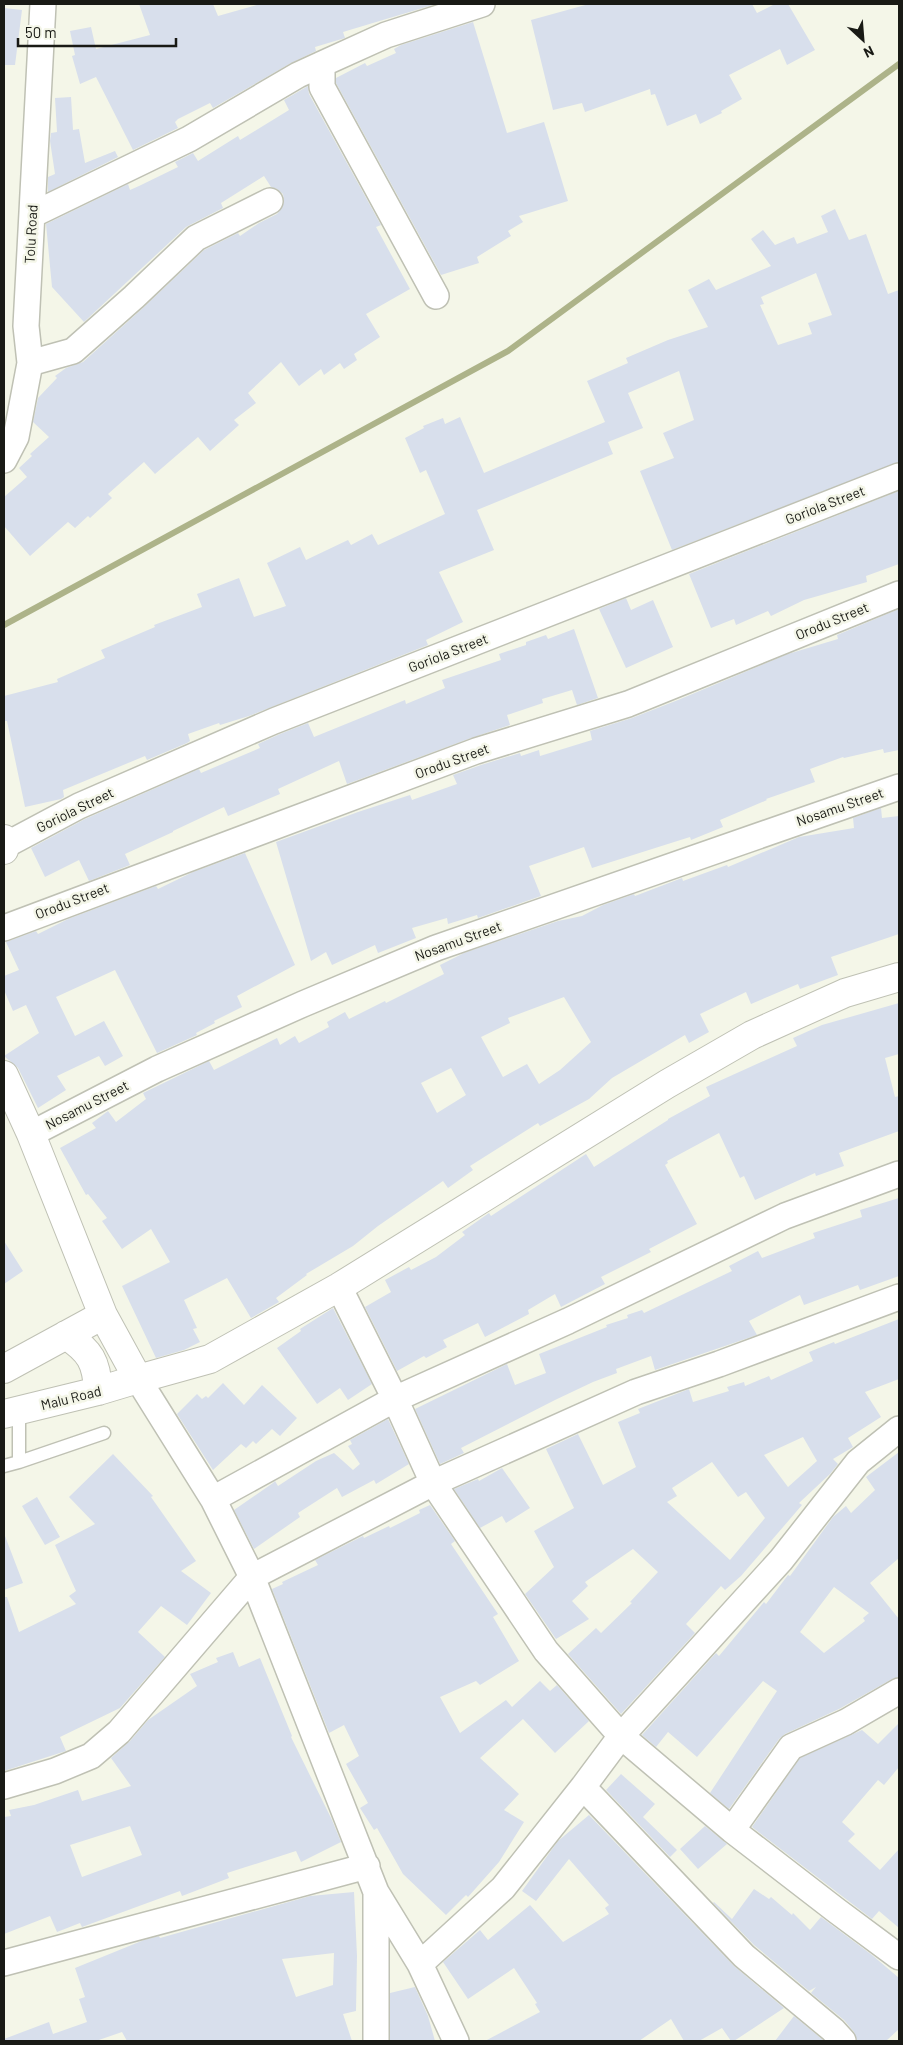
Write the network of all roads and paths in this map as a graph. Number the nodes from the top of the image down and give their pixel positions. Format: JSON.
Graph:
{"nodes":[{"id":1,"x":43,"y":4,"type":"edge"},
{"id":2,"x":482,"y":4,"type":"edge"},
{"id":3,"x":322,"y":64,"type":"junction"},
{"id":4,"x":270,"y":201,"type":"dead end"},
{"id":5,"x":32,"y":215,"type":"junction"},
{"id":6,"x":436,"y":296,"type":"dead end"},
{"id":7,"x":30,"y":364,"type":"junction"},
{"id":8,"x":4,"y":460,"type":"edge"},
{"id":9,"x":899,"y":476,"type":"edge"},
{"id":10,"x":899,"y":594,"type":"edge"},
{"id":11,"x":899,"y":787,"type":"edge"},
{"id":12,"x":4,"y":845,"type":"edge"},
{"id":13,"x":4,"y":928,"type":"edge"},
{"id":14,"x":899,"y":977,"type":"edge"},
{"id":15,"x":4,"y":1075,"type":"edge"},
{"id":16,"x":32,"y":1134,"type":"junction"},
{"id":17,"x":899,"y":1174,"type":"edge"},
{"id":18,"x":338,"y":1287,"type":"junction"},
{"id":19,"x":899,"y":1297,"type":"edge"},
{"id":20,"x":103,"y":1315,"type":"junction"},
{"id":21,"x":66,"y":1335,"type":"junction"},
{"id":22,"x":4,"y":1369,"type":"edge"},
{"id":23,"x":147,"y":1377,"type":"junction"},
{"id":24,"x":98,"y":1391,"type":"junction"},
{"id":25,"x":395,"y":1398,"type":"junction"},
{"id":26,"x":12,"y":1412,"type":"edge"},
{"id":27,"x":899,"y":1429,"type":"edge"},
{"id":28,"x":104,"y":1433,"type":"dead end"},
{"id":29,"x":19,"y":1462,"type":"junction"},
{"id":30,"x":4,"y":1466,"type":"edge"},
{"id":31,"x":433,"y":1482,"type":"junction"},
{"id":32,"x":213,"y":1499,"type":"junction"},
{"id":33,"x":252,"y":1577,"type":"junction"},
{"id":34,"x":899,"y":1691,"type":"edge"},
{"id":35,"x":621,"y":1736,"type":"junction"},
{"id":36,"x":4,"y":1786,"type":"edge"},
{"id":37,"x":583,"y":1787,"type":"junction"},
{"id":38,"x":732,"y":1830,"type":"junction"},
{"id":39,"x":367,"y":1866,"type":"junction"},
{"id":40,"x":376,"y":1892,"type":"junction"},
{"id":41,"x":899,"y":1957,"type":"edge"},
{"id":42,"x":4,"y":1963,"type":"edge"},
{"id":43,"x":420,"y":1964,"type":"junction"},
{"id":44,"x":376,"y":2041,"type":"edge"},
{"id":45,"x":456,"y":2041,"type":"edge"},
{"id":46,"x":843,"y":2041,"type":"edge"}],
"edges":[{"from":1,"to":5,"type":"street","name":"Tolu Road"},
{"from":2,"to":3,"type":"street"},
{"from":3,"to":5,"type":"street"},
{"from":3,"to":6,"type":"street"},
{"from":4,"to":7,"type":"street"},
{"from":5,"to":7,"type":"street","name":"Tolu Road"},
{"from":7,"to":8,"type":"street","name":"Tolu Road"},
{"from":9,"to":12,"type":"street","name":"Goriola Street"},
{"from":10,"to":13,"type":"street","name":"Orodu Street"},
{"from":11,"to":16,"type":"street","name":"Nosamu Street"},
{"from":14,"to":18,"type":"street","name":"Malu Road"},
{"from":15,"to":16,"type":"street"},
{"from":16,"to":20,"type":"street"},
{"from":17,"to":25,"type":"street"},
{"from":18,"to":23,"type":"street","name":"Malu Road"},
{"from":18,"to":25,"type":"street"},
{"from":19,"to":31,"type":"street"},
{"from":20,"to":21,"type":"street"},
{"from":20,"to":23,"type":"street"},
{"from":21,"to":22,"type":"street"},
{"from":21,"to":24,"type":"street"},
{"from":23,"to":24,"type":"street","name":"Malu Road"},
{"from":23,"to":32,"type":"street"},
{"from":24,"to":26,"type":"street","name":"Malu Road"},
{"from":25,"to":31,"type":"street"},
{"from":25,"to":32,"type":"street"},
{"from":26,"to":29,"type":"lane"},
{"from":27,"to":35,"type":"street"},
{"from":28,"to":29,"type":"lane"},
{"from":29,"to":30,"type":"lane"},
{"from":31,"to":33,"type":"street"},
{"from":31,"to":35,"type":"street"},
{"from":32,"to":33,"type":"street"},
{"from":33,"to":36,"type":"street"},
{"from":33,"to":39,"type":"street"},
{"from":34,"to":38,"type":"street"},
{"from":35,"to":37,"type":"street"},
{"from":35,"to":38,"type":"street"},
{"from":37,"to":43,"type":"street"},
{"from":37,"to":46,"type":"street"},
{"from":38,"to":41,"type":"street"},
{"from":39,"to":40,"type":"street"},
{"from":39,"to":42,"type":"street"},
{"from":40,"to":43,"type":"street"},
{"from":40,"to":44,"type":"street"},
{"from":43,"to":45,"type":"street"}]}
